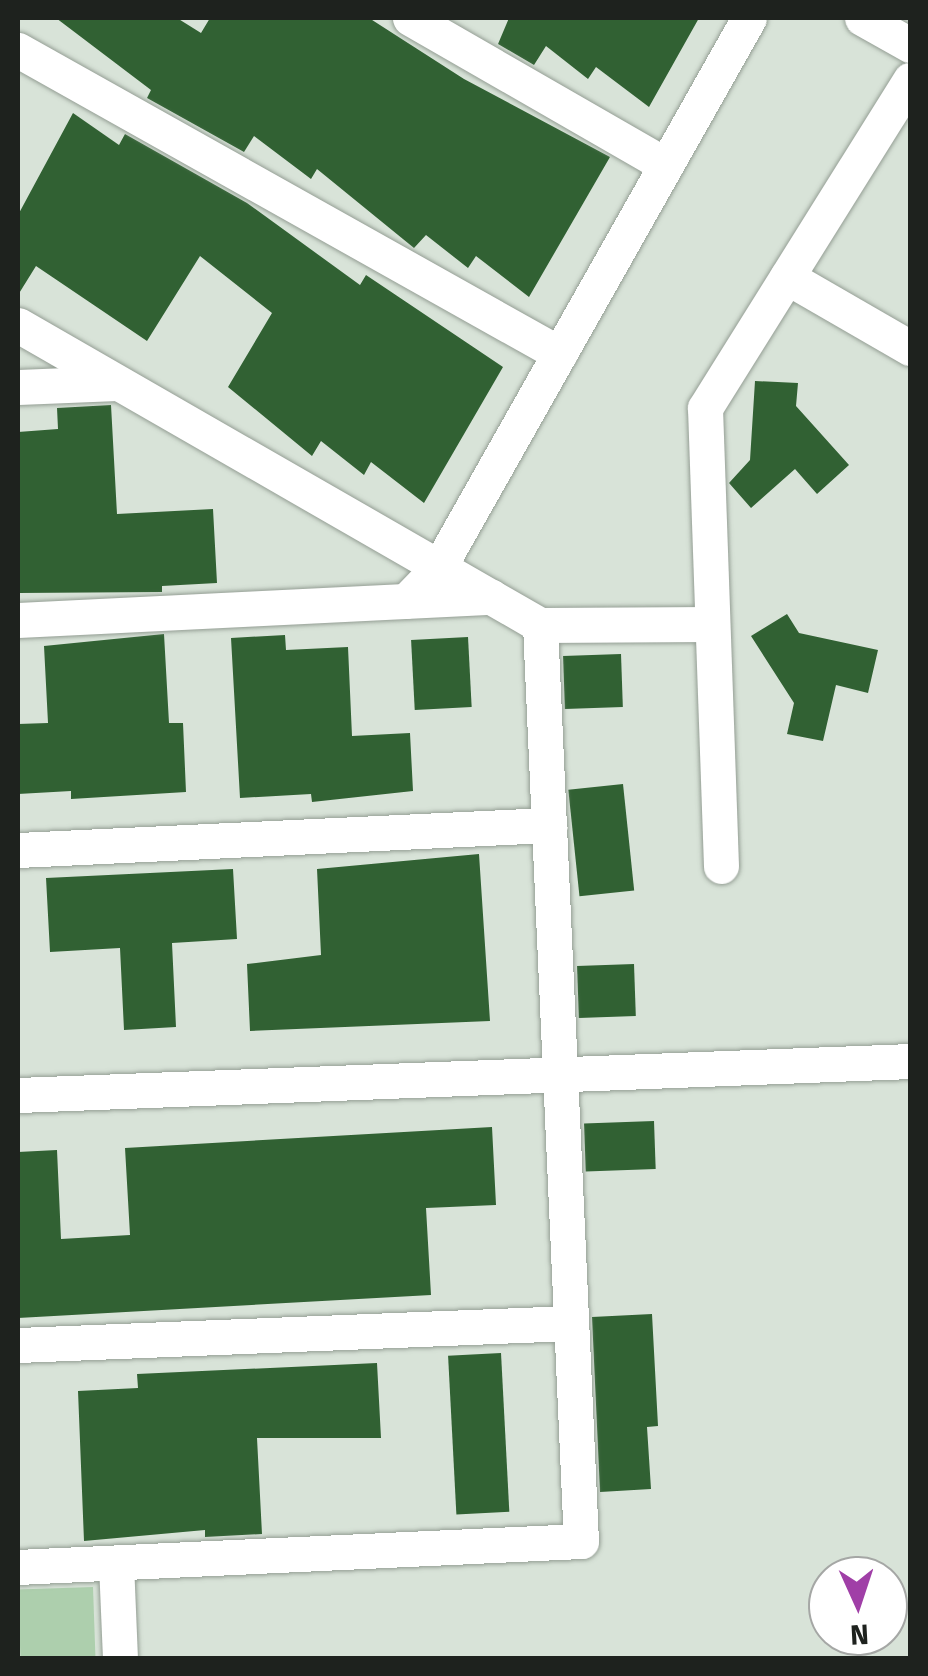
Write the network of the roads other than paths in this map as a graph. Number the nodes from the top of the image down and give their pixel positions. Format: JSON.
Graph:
{"nodes":[{"id":1,"x":410,"y":18,"type":"edge"},
{"id":2,"x":749,"y":18,"type":"edge"},
{"id":3,"x":862,"y":18,"type":"edge"},
{"id":4,"x":910,"y":45,"type":"edge"},
{"id":5,"x":18,"y":50,"type":"edge"},
{"id":6,"x":910,"y":80,"type":"edge"},
{"id":7,"x":666,"y":165,"type":"junction"},
{"id":8,"x":787,"y":277,"type":"junction"},
{"id":9,"x":18,"y":325,"type":"edge"},
{"id":10,"x":910,"y":348,"type":"edge"},
{"id":11,"x":560,"y":354,"type":"junction"},
{"id":12,"x":118,"y":383,"type":"junction"},
{"id":13,"x":18,"y":388,"type":"edge"},
{"id":14,"x":439,"y":566,"type":"junction"},
{"id":15,"x":492,"y":597,"type":"junction"},
{"id":16,"x":406,"y":601,"type":"junction"},
{"id":17,"x":18,"y":620,"type":"edge"},
{"id":18,"x":712,"y":624,"type":"junction"},
{"id":19,"x":540,"y":626,"type":"junction"},
{"id":20,"x":549,"y":825,"type":"junction"},
{"id":21,"x":18,"y":850,"type":"edge"},
{"id":22,"x":720,"y":866,"type":"dead end"},
{"id":23,"x":910,"y":1061,"type":"edge"},
{"id":24,"x":559,"y":1074,"type":"junction"},
{"id":25,"x":18,"y":1095,"type":"edge"},
{"id":26,"x":570,"y":1322,"type":"junction"},
{"id":27,"x":18,"y":1345,"type":"edge"},
{"id":28,"x":116,"y":1563,"type":"junction"},
{"id":29,"x":18,"y":1567,"type":"edge"},
{"id":30,"x":120,"y":1658,"type":"edge"}],
"edges":[{"from":1,"to":7,"type":"street"},
{"from":2,"to":7,"type":"street"},
{"from":3,"to":4,"type":"street"},
{"from":5,"to":11,"type":"street"},
{"from":6,"to":8,"type":"street"},
{"from":7,"to":11,"type":"street"},
{"from":8,"to":10,"type":"street"},
{"from":8,"to":18,"type":"street"},
{"from":9,"to":12,"type":"street"},
{"from":11,"to":14,"type":"street"},
{"from":12,"to":13,"type":"street"},
{"from":12,"to":14,"type":"street"},
{"from":14,"to":15,"type":"street"},
{"from":14,"to":16,"type":"street"},
{"from":15,"to":16,"type":"street"},
{"from":15,"to":19,"type":"street"},
{"from":16,"to":17,"type":"street"},
{"from":18,"to":19,"type":"street"},
{"from":18,"to":22,"type":"street"},
{"from":19,"to":20,"type":"street"},
{"from":20,"to":21,"type":"street"},
{"from":20,"to":24,"type":"street"},
{"from":23,"to":24,"type":"street"},
{"from":24,"to":25,"type":"street"},
{"from":24,"to":26,"type":"street"},
{"from":26,"to":27,"type":"street"},
{"from":26,"to":28,"type":"street"},
{"from":28,"to":29,"type":"street"},
{"from":28,"to":30,"type":"street"}]}
